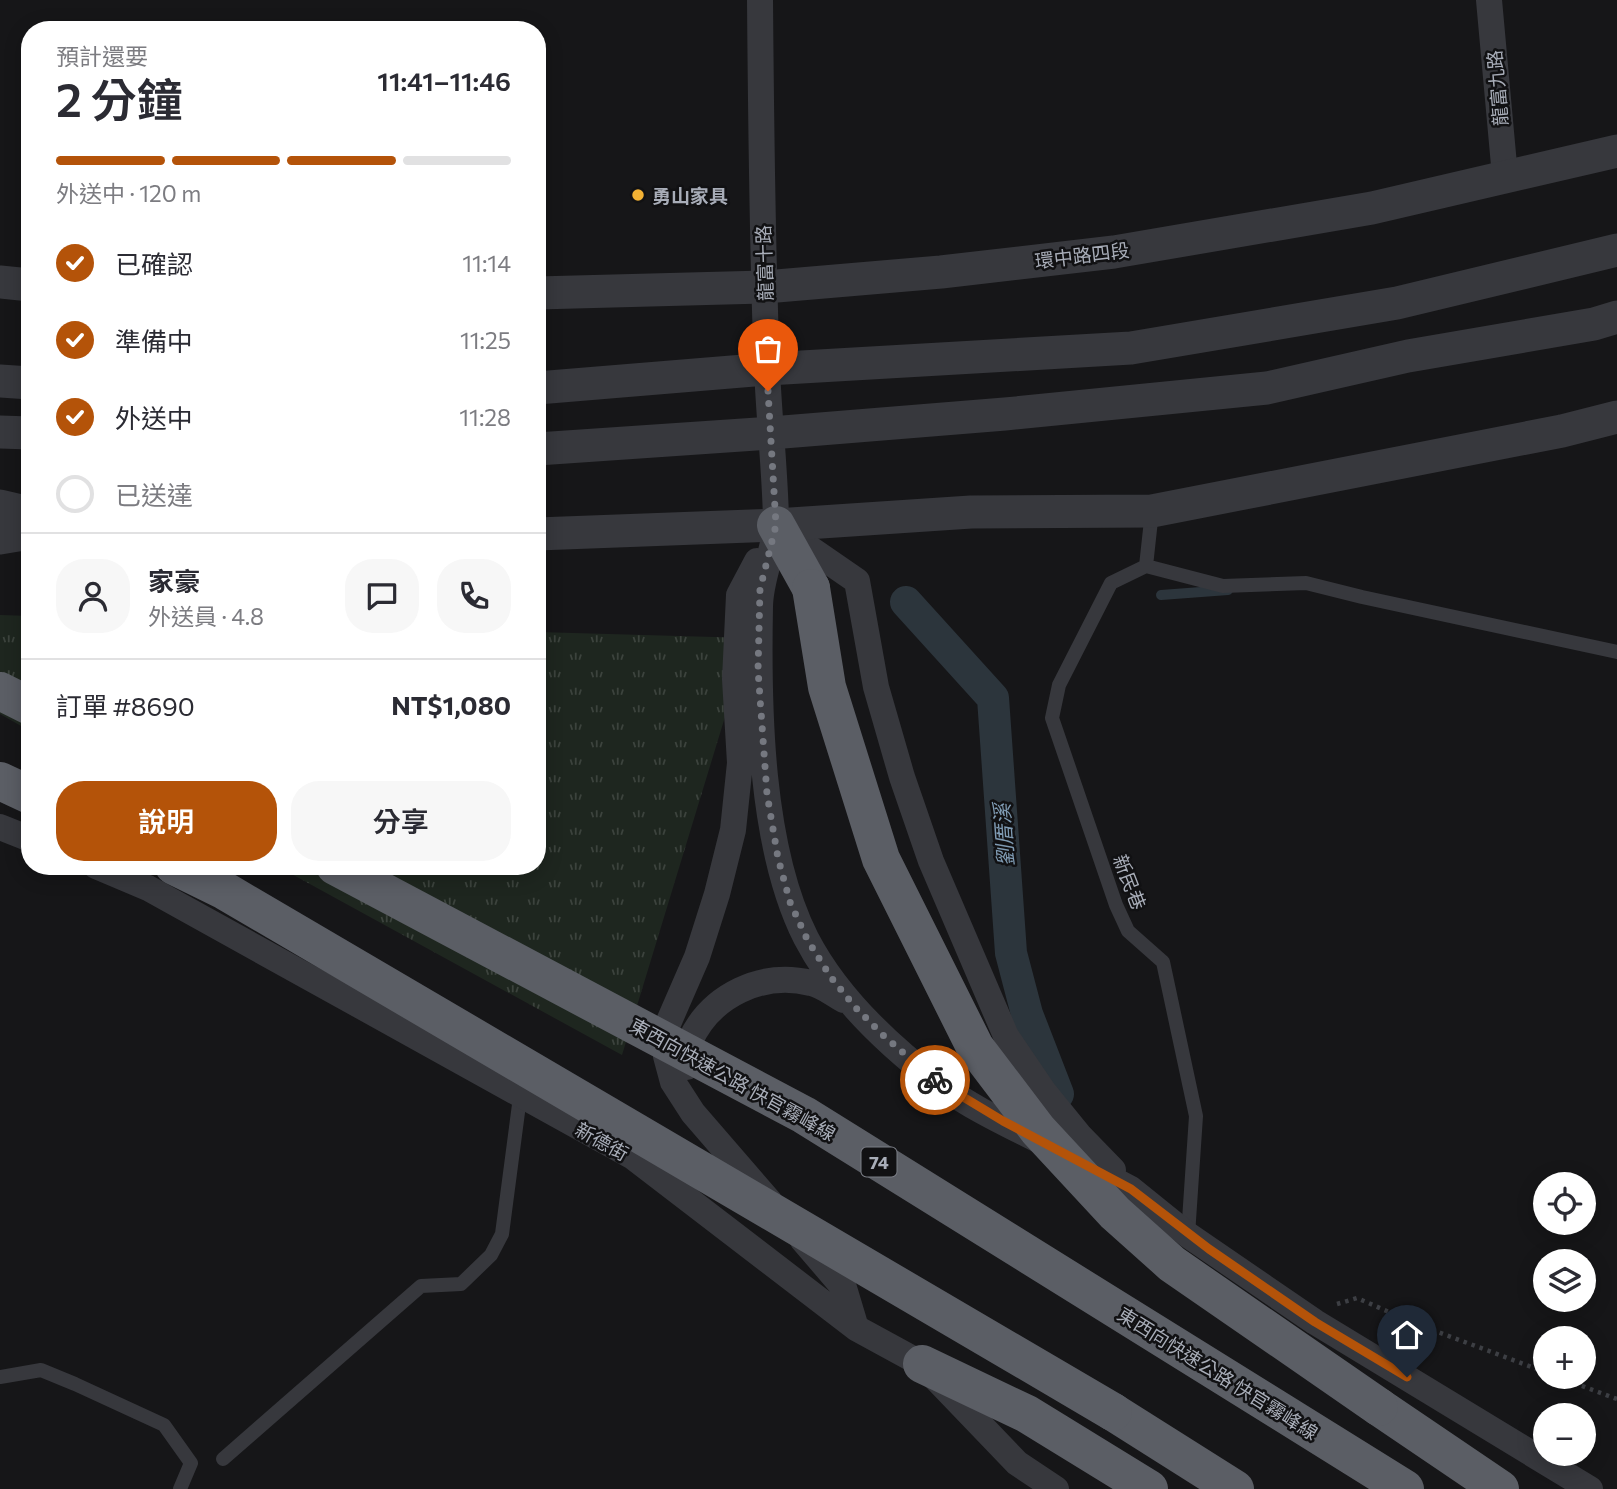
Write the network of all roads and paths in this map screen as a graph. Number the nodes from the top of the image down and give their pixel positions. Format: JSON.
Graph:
{"nodes":[{"id":1,"x":760,"y":0,"type":"edge"},
{"id":2,"x":1489,"y":0,"type":"edge"},
{"id":3,"x":1617,"y":151,"type":"edge"},
{"id":4,"x":1505,"y":176,"type":"junction"},
{"id":5,"x":1617,"y":250,"type":"edge"},
{"id":6,"x":0,"y":282,"type":"edge"},
{"id":7,"x":21,"y":284,"type":"edge"},
{"id":8,"x":765,"y":287,"type":"junction"},
{"id":9,"x":546,"y":293,"type":"edge"},
{"id":10,"x":1617,"y":317,"type":"edge"},
{"id":11,"x":767,"y":369,"type":"junction"},
{"id":12,"x":0,"y":381,"type":"edge"},
{"id":13,"x":21,"y":382,"type":"edge"},
{"id":14,"x":546,"y":387,"type":"edge"},
{"id":15,"x":1617,"y":417,"type":"edge"},
{"id":16,"x":0,"y":432,"type":"edge"},
{"id":17,"x":21,"y":433,"type":"edge"},
{"id":18,"x":771,"y":433,"type":"junction"},
{"id":19,"x":546,"y":448,"type":"edge"},
{"id":20,"x":0,"y":506,"type":"edge"},
{"id":21,"x":21,"y":511,"type":"edge"},
{"id":22,"x":1152,"y":511,"type":"junction"},
{"id":23,"x":776,"y":525,"type":"junction"},
{"id":24,"x":21,"y":534,"type":"edge"},
{"id":25,"x":546,"y":534,"type":"edge"},
{"id":26,"x":0,"y":538,"type":"edge"},
{"id":27,"x":1146,"y":566,"type":"junction"},
{"id":28,"x":1617,"y":652,"type":"edge"},
{"id":29,"x":0,"y":691,"type":"edge"},
{"id":30,"x":21,"y":702,"type":"edge"},
{"id":31,"x":0,"y":781,"type":"edge"},
{"id":32,"x":21,"y":791,"type":"edge"},
{"id":33,"x":0,"y":827,"type":"edge"},
{"id":34,"x":21,"y":835,"type":"edge"},
{"id":35,"x":117,"y":875,"type":"edge"},
{"id":36,"x":192,"y":875,"type":"edge"},
{"id":37,"x":352,"y":875,"type":"edge"},
{"id":38,"x":855,"y":1007,"type":"junction"},
{"id":39,"x":520,"y":1097,"type":"junction"},
{"id":40,"x":693,"y":1113,"type":"junction"},
{"id":41,"x":1131,"y":1189,"type":"junction"},
{"id":42,"x":1188,"y":1235,"type":"junction"},
{"id":43,"x":1315,"y":1322,"type":"junction"},
{"id":44,"x":856,"y":1328,"type":"junction"},
{"id":45,"x":922,"y":1364,"type":"junction"},
{"id":46,"x":1533,"y":1368,"type":"edge"},
{"id":47,"x":0,"y":1377,"type":"edge"},
{"id":48,"x":1590,"y":1389,"type":"edge"},
{"id":49,"x":1617,"y":1399,"type":"edge"},
{"id":50,"x":223,"y":1459,"type":"dead end"},
{"id":51,"x":1148,"y":1488,"type":"edge"},
{"id":52,"x":180,"y":1489,"type":"edge"},
{"id":53,"x":1056,"y":1489,"type":"edge"},
{"id":54,"x":1235,"y":1489,"type":"edge"},
{"id":55,"x":1405,"y":1489,"type":"edge"},
{"id":56,"x":1500,"y":1489,"type":"edge"},
{"id":57,"x":1590,"y":1489,"type":"edge"}],
"edges":[{"from":1,"to":8,"type":"street","name":"龍富十路"},
{"from":2,"to":4,"type":"street","name":"龍富九路"},
{"from":3,"to":4,"type":"street","name":"環中路四段"},
{"from":4,"to":8,"type":"street","name":"環中路四段"},
{"from":5,"to":11,"type":"street"},
{"from":6,"to":7,"type":"street"},
{"from":8,"to":9,"type":"street","name":"環中路四段"},
{"from":8,"to":11,"type":"street","name":"龍富十路"},
{"from":10,"to":18,"type":"street"},
{"from":11,"to":14,"type":"street"},
{"from":11,"to":18,"type":"street","name":"龍富十路"},
{"from":12,"to":13,"type":"street"},
{"from":15,"to":22,"type":"street"},
{"from":16,"to":17,"type":"street"},
{"from":18,"to":19,"type":"street"},
{"from":18,"to":23,"type":"street","name":"龍富十路"},
{"from":20,"to":21,"type":"street"},
{"from":22,"to":23,"type":"street"},
{"from":22,"to":27,"type":"lane"},
{"from":23,"to":25,"type":"street"},
{"from":23,"to":38,"type":"street"},
{"from":23,"to":40,"type":"street"},
{"from":23,"to":41,"type":"street"},
{"from":23,"to":56,"type":"highway","bridge":true},
{"from":24,"to":26,"type":"street"},
{"from":27,"to":28,"type":"lane"},
{"from":27,"to":42,"type":"lane","name":"新民巷"},
{"from":29,"to":30,"type":"highway"},
{"from":31,"to":32,"type":"highway"},
{"from":33,"to":34,"type":"street"},
{"from":35,"to":39,"type":"street","name":"新德街"},
{"from":36,"to":54,"type":"highway","bridge":true},
{"from":37,"to":55,"type":"highway","name":"東西向快速公路 快官霧峰線","number":"74","bridge":true},
{"from":38,"to":40,"type":"street"},
{"from":38,"to":41,"type":"street"},
{"from":39,"to":44,"type":"street","name":"新德街"},
{"from":39,"to":50,"type":"lane"},
{"from":40,"to":44,"type":"street"},
{"from":41,"to":42,"type":"street"},
{"from":42,"to":43,"type":"street"},
{"from":43,"to":46,"type":"path"},
{"from":43,"to":57,"type":"street"},
{"from":44,"to":45,"type":"street","name":"新德街"},
{"from":45,"to":51,"type":"highway"},
{"from":45,"to":53,"type":"street","name":"新德街"},
{"from":47,"to":52,"type":"lane"},
{"from":48,"to":49,"type":"path"}]}
